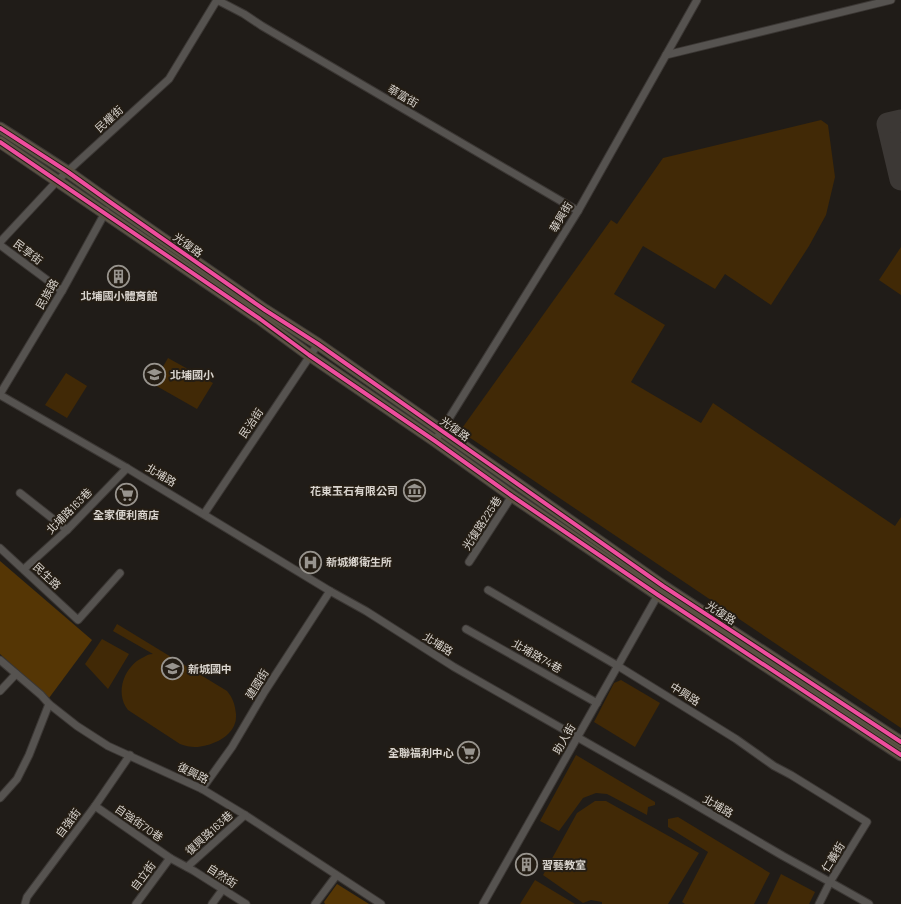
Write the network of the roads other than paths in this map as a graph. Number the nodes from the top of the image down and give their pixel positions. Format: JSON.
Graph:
{"nodes":[{"id":1,"x":217,"y":0,"type":"edge"},
{"id":2,"x":697,"y":0,"type":"edge"},
{"id":3,"x":891,"y":0,"type":"edge"},
{"id":4,"x":666,"y":55,"type":"junction"},
{"id":5,"x":0,"y":128,"type":"edge"},
{"id":6,"x":0,"y":142,"type":"edge"},
{"id":7,"x":68,"y":172,"type":"junction"},
{"id":8,"x":58,"y":180,"type":"junction"},
{"id":9,"x":107,"y":207,"type":"junction"},
{"id":10,"x":578,"y":211,"type":"junction"},
{"id":11,"x":0,"y":242,"type":"edge"},
{"id":12,"x":0,"y":245,"type":"edge"},
{"id":13,"x":62,"y":291,"type":"junction"},
{"id":14,"x":318,"y":344,"type":"junction"},
{"id":15,"x":309,"y":355,"type":"junction"},
{"id":16,"x":0,"y":395,"type":"edge"},
{"id":17,"x":442,"y":431,"type":"junction"},
{"id":18,"x":435,"y":441,"type":"junction"},
{"id":19,"x":127,"y":468,"type":"junction"},
{"id":20,"x":20,"y":493,"type":"dead end"},
{"id":21,"x":512,"y":496,"type":"junction"},
{"id":22,"x":204,"y":514,"type":"junction"},
{"id":23,"x":67,"y":530,"type":"junction"},
{"id":24,"x":0,"y":548,"type":"edge"},
{"id":25,"x":469,"y":562,"type":"dead end"},
{"id":26,"x":24,"y":569,"type":"junction"},
{"id":27,"x":120,"y":573,"type":"dead end"},
{"id":28,"x":488,"y":590,"type":"dead end"},
{"id":29,"x":661,"y":590,"type":"junction"},
{"id":30,"x":330,"y":592,"type":"junction"},
{"id":31,"x":466,"y":629,"type":"dead end"},
{"id":32,"x":0,"y":660,"type":"edge"},
{"id":33,"x":618,"y":666,"type":"junction"},
{"id":34,"x":16,"y":674,"type":"junction"},
{"id":35,"x":0,"y":691,"type":"edge"},
{"id":36,"x":597,"y":703,"type":"junction"},
{"id":37,"x":49,"y":704,"type":"junction"},
{"id":38,"x":578,"y":738,"type":"junction"},
{"id":39,"x":901,"y":742,"type":"edge"},
{"id":40,"x":130,"y":755,"type":"junction"},
{"id":41,"x":901,"y":755,"type":"edge"},
{"id":42,"x":202,"y":789,"type":"junction"},
{"id":43,"x":0,"y":798,"type":"edge"},
{"id":44,"x":95,"y":806,"type":"junction"},
{"id":45,"x":245,"y":815,"type":"junction"},
{"id":46,"x":867,"y":822,"type":"joint"},
{"id":47,"x":170,"y":858,"type":"junction"},
{"id":48,"x":187,"y":867,"type":"junction"},
{"id":49,"x":336,"y":876,"type":"junction"},
{"id":50,"x":830,"y":882,"type":"junction"},
{"id":51,"x":222,"y":889,"type":"junction"},
{"id":52,"x":25,"y":904,"type":"edge"},
{"id":53,"x":136,"y":904,"type":"edge"},
{"id":54,"x":212,"y":904,"type":"edge"},
{"id":55,"x":246,"y":904,"type":"edge"},
{"id":56,"x":315,"y":904,"type":"edge"},
{"id":57,"x":380,"y":904,"type":"edge"},
{"id":58,"x":483,"y":904,"type":"edge"},
{"id":59,"x":819,"y":904,"type":"edge"},
{"id":60,"x":869,"y":904,"type":"edge"}],
"edges":[{"from":1,"to":7,"type":"street","name":"民權街"},
{"from":1,"to":10,"type":"street","name":"華富街"},
{"from":2,"to":4,"type":"street","name":"華興街"},
{"from":3,"to":4,"type":"street"},
{"from":4,"to":10,"type":"street","name":"華興街"},
{"from":5,"to":7,"type":"main road","name":"光復路"},
{"from":6,"to":8,"type":"main road","name":"光復路"},
{"from":7,"to":8,"type":"street","name":"民權街"},
{"from":7,"to":9,"type":"main road","name":"光復路"},
{"from":8,"to":9,"type":"main road","name":"光復路"},
{"from":8,"to":11,"type":"street","name":"民權街"},
{"from":9,"to":13,"type":"street","name":"民族路"},
{"from":9,"to":14,"type":"main road","name":"光復路"},
{"from":9,"to":15,"type":"main road","name":"光復路"},
{"from":10,"to":17,"type":"street","name":"華興街"},
{"from":12,"to":13,"type":"street","name":"民享街"},
{"from":13,"to":16,"type":"street","name":"民族路"},
{"from":14,"to":15,"type":"street","name":"民治街"},
{"from":14,"to":17,"type":"main road","name":"光復路"},
{"from":15,"to":18,"type":"main road","name":"光復路"},
{"from":15,"to":22,"type":"street","name":"民治街"},
{"from":16,"to":19,"type":"street","name":"北埔路"},
{"from":17,"to":18,"type":"street","name":"華興街"},
{"from":17,"to":29,"type":"main road","name":"光復路"},
{"from":18,"to":21,"type":"main road","name":"光復路"},
{"from":19,"to":22,"type":"street","name":"北埔路"},
{"from":19,"to":23,"type":"street","name":"北埔路163巷"},
{"from":20,"to":23,"type":"street"},
{"from":21,"to":25,"type":"street","name":"光復路225巷"},
{"from":21,"to":29,"type":"main road","name":"光復路"},
{"from":22,"to":30,"type":"street","name":"北埔路"},
{"from":23,"to":26,"type":"street","name":"北埔路163巷"},
{"from":24,"to":26,"type":"street","name":"民生路"},
{"from":26,"to":27,"type":"street","name":"民生路"},
{"from":28,"to":33,"type":"street","name":"中興路"},
{"from":29,"to":33,"type":"street","name":"助人街"},
{"from":29,"to":39,"type":"main road","name":"光復路"},
{"from":29,"to":41,"type":"main road","name":"光復路"},
{"from":30,"to":38,"type":"street","name":"北埔路"},
{"from":30,"to":42,"type":"street","name":"建國街"},
{"from":31,"to":36,"type":"street","name":"北埔路74巷"},
{"from":32,"to":34,"type":"street","name":"復興路"},
{"from":33,"to":36,"type":"street","name":"助人街"},
{"from":33,"to":46,"type":"street","name":"中興路"},
{"from":34,"to":35,"type":"street"},
{"from":34,"to":37,"type":"street","name":"復興路"},
{"from":36,"to":38,"type":"street","name":"助人街"},
{"from":37,"to":40,"type":"street","name":"復興路"},
{"from":37,"to":43,"type":"street"},
{"from":38,"to":50,"type":"street","name":"北埔路"},
{"from":38,"to":58,"type":"street","name":"助人街"},
{"from":40,"to":42,"type":"street","name":"復興路"},
{"from":40,"to":44,"type":"street","name":"自強街"},
{"from":42,"to":45,"type":"street","name":"復興路"},
{"from":44,"to":47,"type":"street","name":"自強街70巷"},
{"from":44,"to":52,"type":"street","name":"自強街"},
{"from":45,"to":48,"type":"street","name":"復興路163巷"},
{"from":45,"to":49,"type":"street","name":"復興路"},
{"from":46,"to":50,"type":"street","name":"仁義街"},
{"from":47,"to":48,"type":"street","name":"自立街"},
{"from":47,"to":53,"type":"street","name":"自立街"},
{"from":48,"to":51,"type":"street","name":"自然街"},
{"from":49,"to":56,"type":"street"},
{"from":49,"to":57,"type":"street","name":"復興路"},
{"from":50,"to":59,"type":"street","name":"仁義街"},
{"from":50,"to":60,"type":"street","name":"北埔路"},
{"from":51,"to":54,"type":"street"},
{"from":51,"to":55,"type":"street","name":"自然街"}]}
